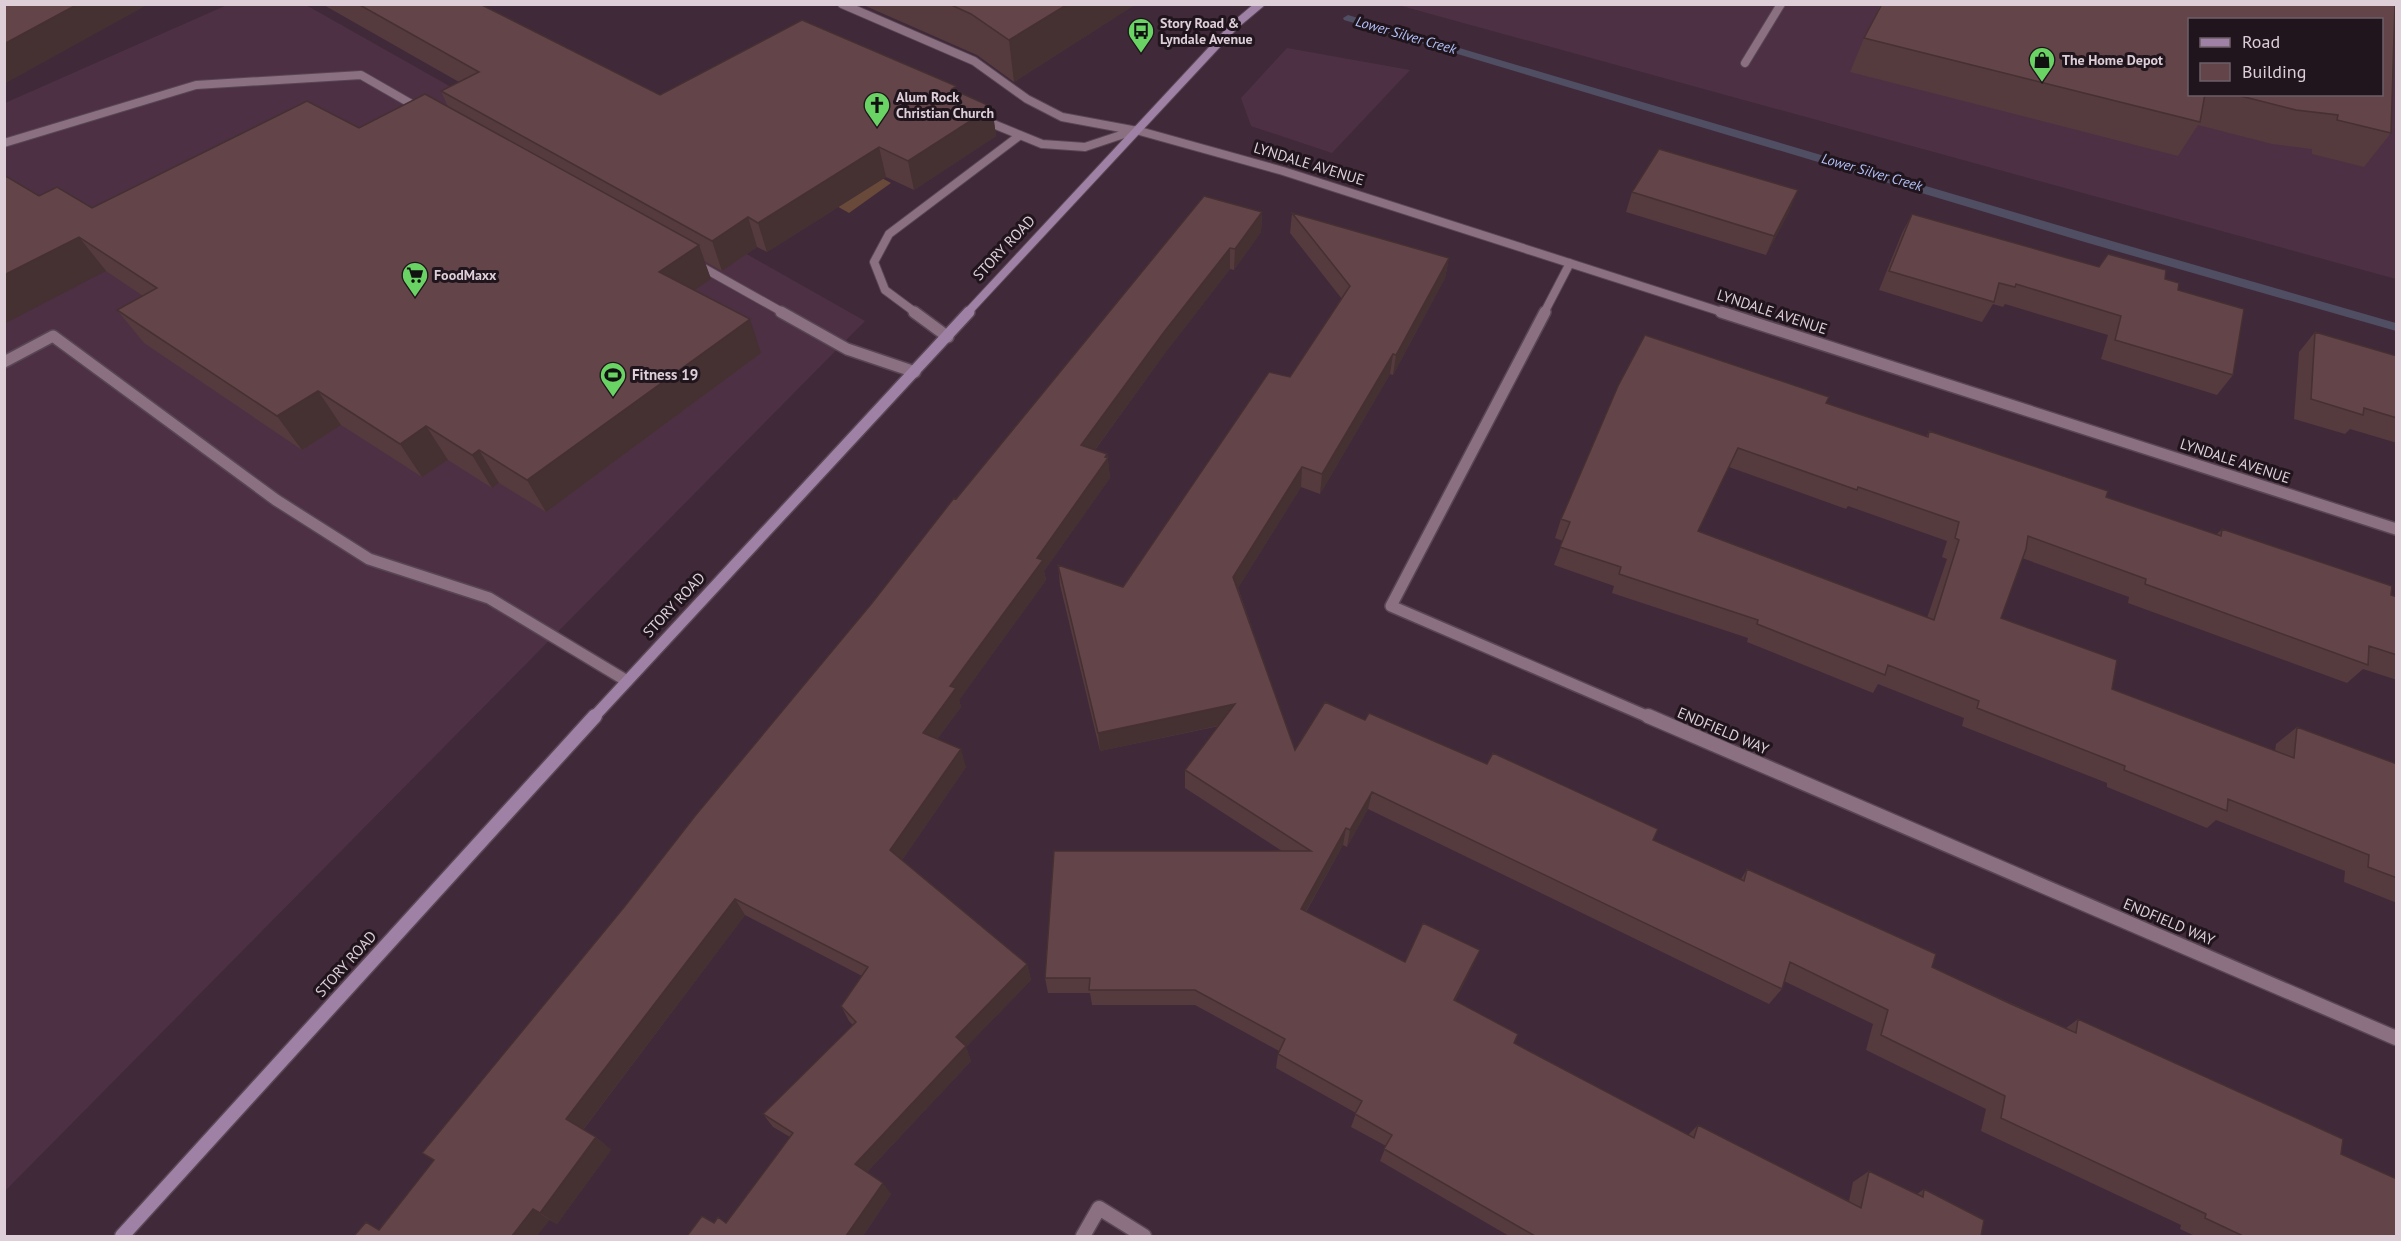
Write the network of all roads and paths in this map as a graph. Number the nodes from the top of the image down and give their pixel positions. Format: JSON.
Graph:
{"nodes":[{"id":1,"x":842,"y":4,"type":"edge"},
{"id":2,"x":1260,"y":4,"type":"edge"},
{"id":3,"x":1781,"y":4,"type":"edge"},
{"id":4,"x":1746,"y":63,"type":"dead end"},
{"id":5,"x":976,"y":117,"type":"edge"},
{"id":6,"x":436,"y":118,"type":"edge"},
{"id":7,"x":1136,"y":130,"type":"junction"},
{"id":8,"x":1019,"y":136,"type":"junction"},
{"id":9,"x":4,"y":143,"type":"edge"},
{"id":10,"x":682,"y":256,"type":"edge"},
{"id":11,"x":1569,"y":263,"type":"junction"},
{"id":12,"x":948,"y":337,"type":"junction"},
{"id":13,"x":4,"y":362,"type":"edge"},
{"id":14,"x":915,"y":372,"type":"junction"},
{"id":15,"x":2397,"y":529,"type":"edge"},
{"id":16,"x":627,"y":681,"type":"junction"},
{"id":17,"x":2397,"y":1038,"type":"edge"},
{"id":18,"x":122,"y":1236,"type":"edge"},
{"id":19,"x":1083,"y":1236,"type":"edge"},
{"id":20,"x":1144,"y":1236,"type":"edge"}],
"edges":[{"from":1,"to":7,"type":"street","name":"LYNDALE AVENUE"},
{"from":2,"to":7,"type":"main road","name":"STORY ROAD"},
{"from":3,"to":4,"type":"street"},
{"from":5,"to":8,"type":"street"},
{"from":6,"to":9,"type":"street"},
{"from":7,"to":8,"type":"street"},
{"from":7,"to":11,"type":"street","name":"LYNDALE AVENUE"},
{"from":7,"to":12,"type":"main road","name":"STORY ROAD"},
{"from":8,"to":12,"type":"street"},
{"from":10,"to":14,"type":"street"},
{"from":11,"to":15,"type":"street","name":"LYNDALE AVENUE"},
{"from":11,"to":17,"type":"street","name":"ENDFIELD WAY"},
{"from":12,"to":14,"type":"main road","name":"STORY ROAD"},
{"from":13,"to":16,"type":"street"},
{"from":14,"to":16,"type":"main road","name":"STORY ROAD"},
{"from":16,"to":18,"type":"main road","name":"STORY ROAD"},
{"from":19,"to":20,"type":"street"}]}
